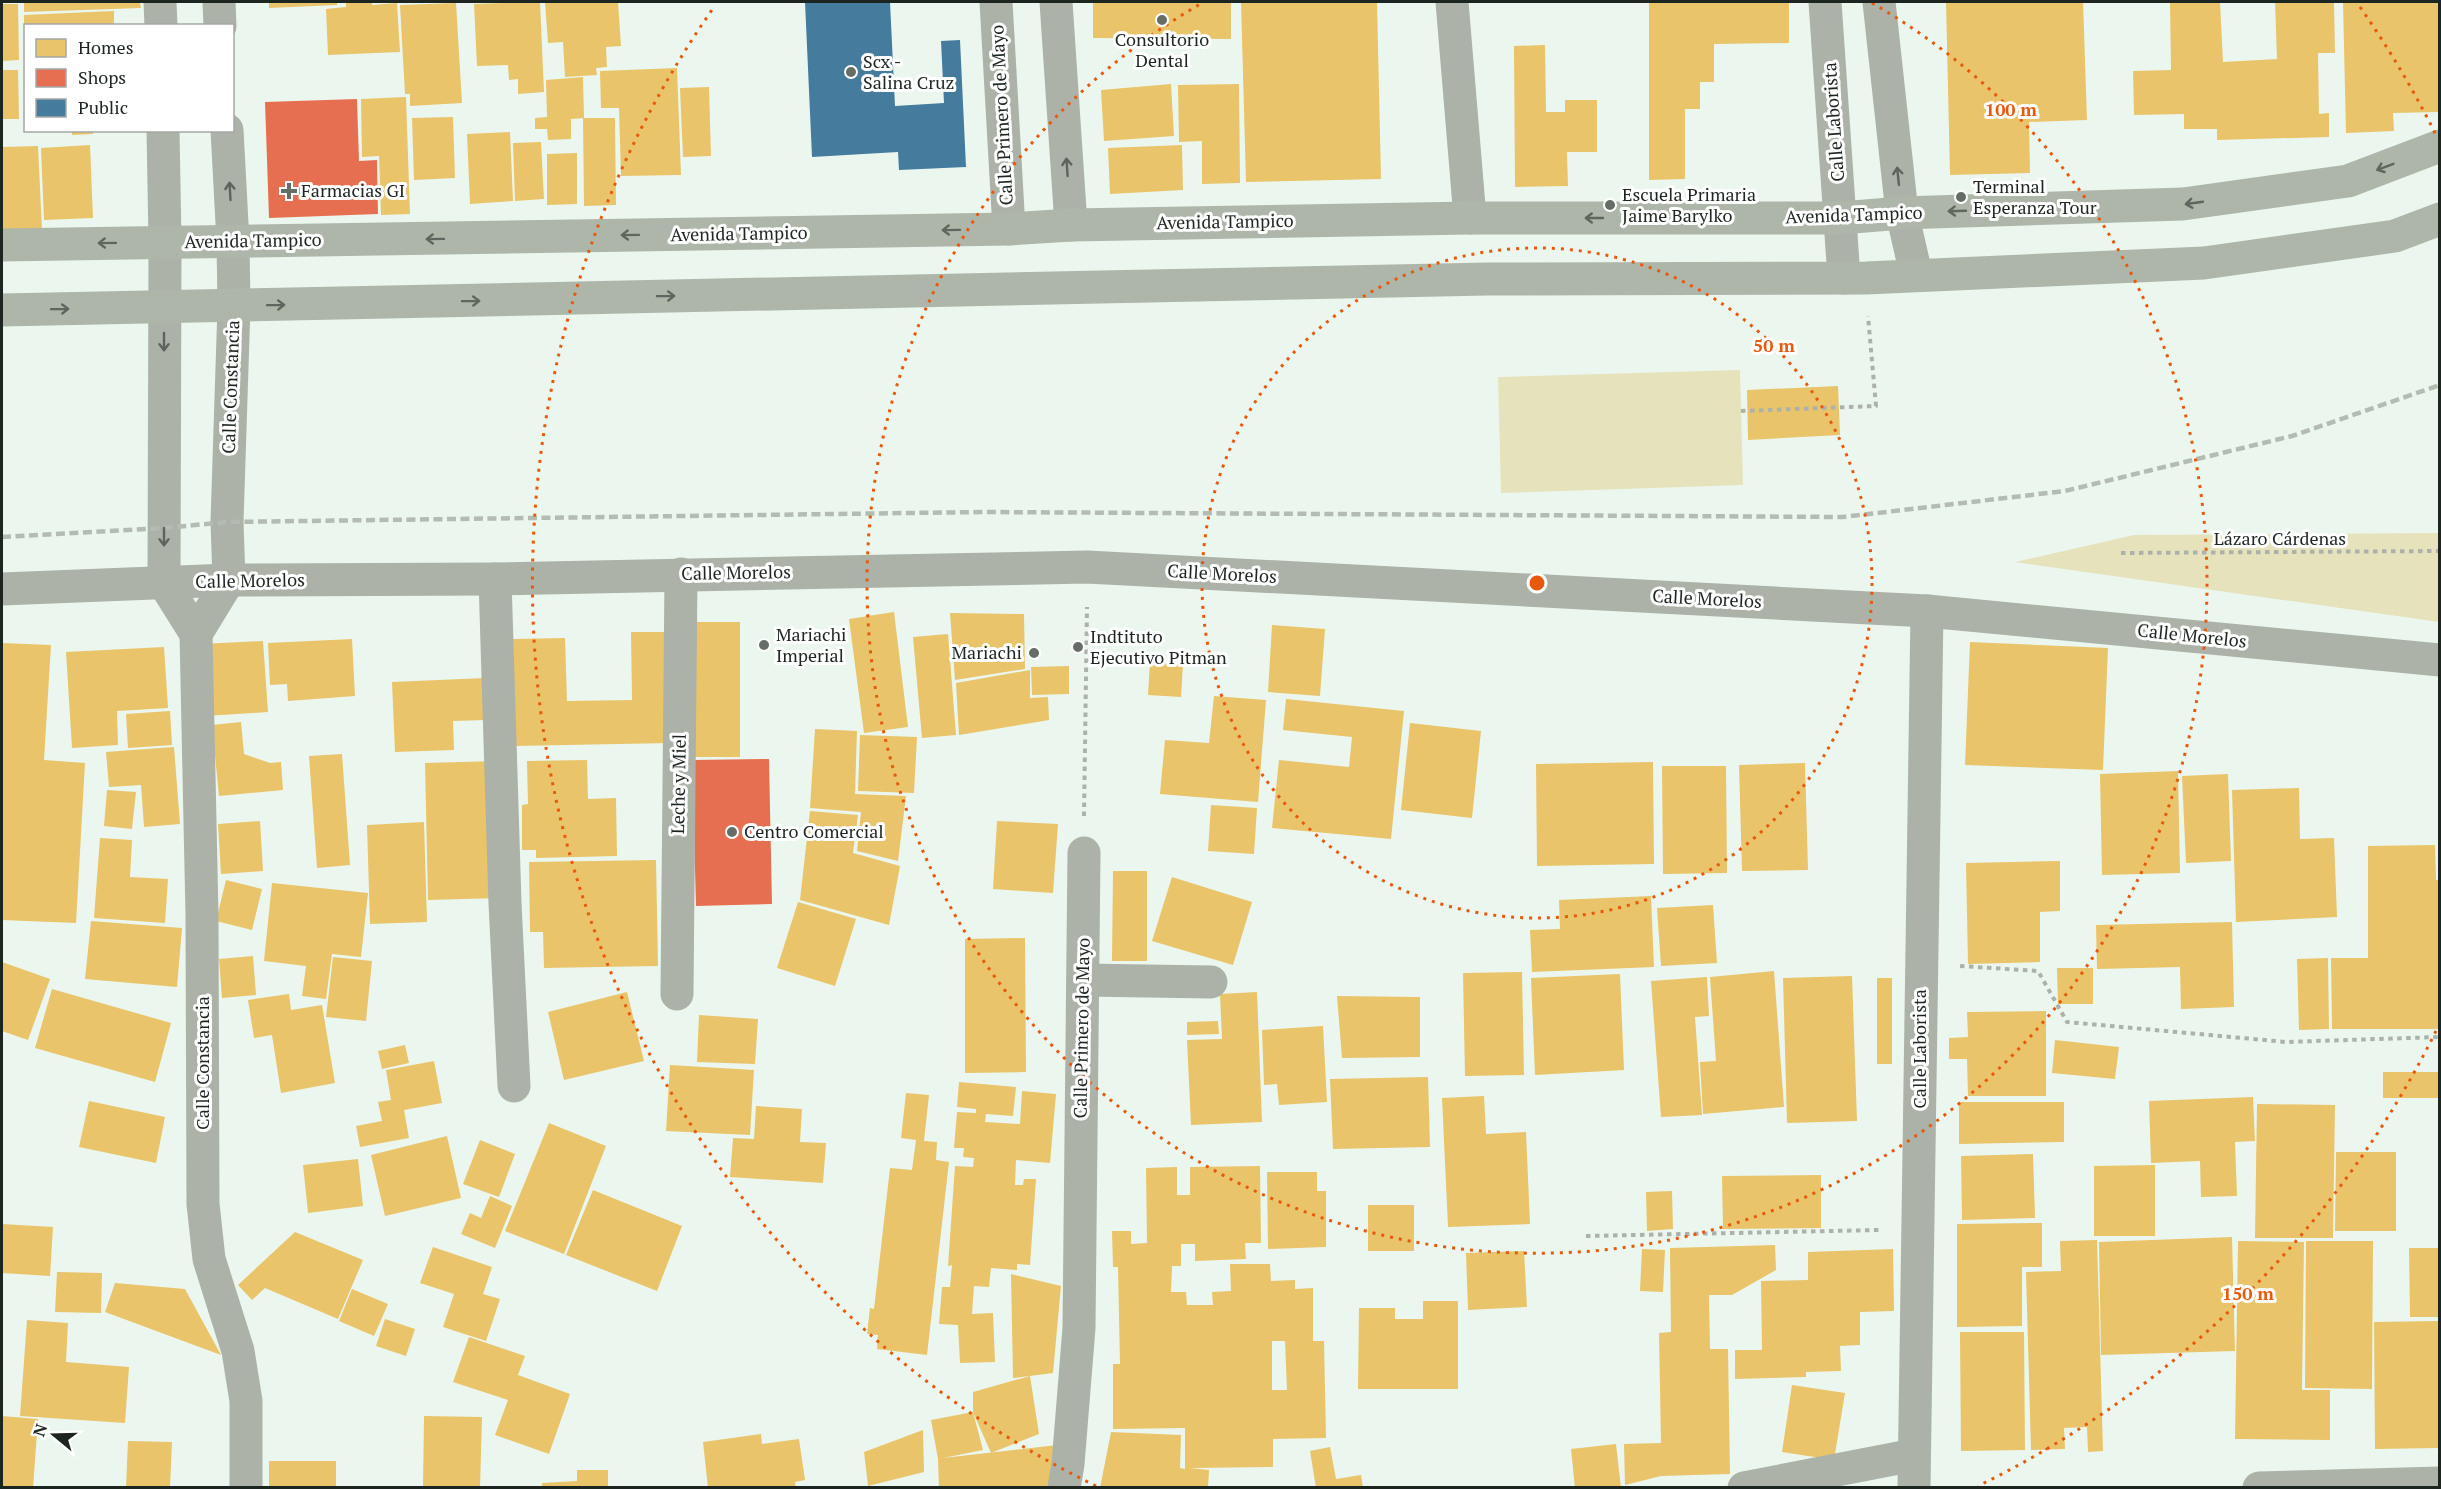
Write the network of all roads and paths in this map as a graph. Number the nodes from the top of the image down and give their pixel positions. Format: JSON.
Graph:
{"nodes":[{"id":1,"x":160,"y":2,"type":"edge"},
{"id":2,"x":219,"y":2,"type":"edge"},
{"id":3,"x":996,"y":2,"type":"edge"},
{"id":4,"x":1056,"y":2,"type":"edge"},
{"id":5,"x":1452,"y":2,"type":"edge"},
{"id":6,"x":1825,"y":2,"type":"edge"},
{"id":7,"x":1879,"y":2,"type":"edge"},
{"id":8,"x":161,"y":24,"type":"edge"},
{"id":9,"x":220,"y":24,"type":"edge"},
{"id":10,"x":163,"y":132,"type":"edge"},
{"id":11,"x":227,"y":132,"type":"edge"},
{"id":12,"x":2439,"y":146,"type":"edge"},
{"id":13,"x":1902,"y":213,"type":"junction"},
{"id":14,"x":1470,"y":218,"type":"junction"},
{"id":15,"x":1841,"y":218,"type":"junction"},
{"id":16,"x":2439,"y":219,"type":"edge"},
{"id":17,"x":1071,"y":225,"type":"junction"},
{"id":18,"x":1009,"y":229,"type":"junction"},
{"id":19,"x":165,"y":242,"type":"junction"},
{"id":20,"x":234,"y":242,"type":"junction"},
{"id":21,"x":2,"y":245,"type":"edge"},
{"id":22,"x":1916,"y":274,"type":"junction"},
{"id":23,"x":1844,"y":278,"type":"junction"},
{"id":24,"x":234,"y":306,"type":"junction"},
{"id":25,"x":164,"y":308,"type":"junction"},
{"id":26,"x":2,"y":310,"type":"edge"},
{"id":27,"x":1869,"y":323,"type":"dead end"},
{"id":28,"x":1741,"y":411,"type":"dead end"},
{"id":29,"x":2439,"y":551,"type":"edge"},
{"id":30,"x":2121,"y":553,"type":"dead end"},
{"id":31,"x":1087,"y":567,"type":"junction"},
{"id":32,"x":681,"y":574,"type":"junction"},
{"id":33,"x":495,"y":579,"type":"junction"},
{"id":34,"x":229,"y":580,"type":"junction"},
{"id":35,"x":164,"y":583,"type":"junction"},
{"id":36,"x":2,"y":589,"type":"edge"},
{"id":37,"x":1927,"y":611,"type":"junction"},
{"id":38,"x":196,"y":634,"type":"junction"},
{"id":39,"x":2439,"y":660,"type":"edge"},
{"id":40,"x":1084,"y":853,"type":"joint"},
{"id":41,"x":1920,"y":963,"type":"junction"},
{"id":42,"x":1083,"y":980,"type":"junction"},
{"id":43,"x":1211,"y":982,"type":"dead end"},
{"id":44,"x":677,"y":994,"type":"dead end"},
{"id":45,"x":2439,"y":1037,"type":"edge"},
{"id":46,"x":514,"y":1086,"type":"dead end"},
{"id":47,"x":1919,"y":1230,"type":"junction"},
{"id":48,"x":1586,"y":1236,"type":"dead end"},
{"id":49,"x":1914,"y":1455,"type":"junction"},
{"id":50,"x":2439,"y":1483,"type":"edge"},
{"id":51,"x":246,"y":1488,"type":"edge"},
{"id":52,"x":1064,"y":1488,"type":"edge"},
{"id":53,"x":1744,"y":1488,"type":"edge"},
{"id":54,"x":1914,"y":1488,"type":"edge"},
{"id":55,"x":2259,"y":1488,"type":"edge"}],
"edges":[{"from":1,"to":8,"type":"street"},
{"from":2,"to":9,"type":"street"},
{"from":3,"to":18,"type":"street","name":"Calle Primero de Mayo"},
{"from":17,"to":4,"type":"street","one_way":true},
{"from":5,"to":14,"type":"street"},
{"from":6,"to":15,"type":"street","name":"Calle Laborista"},
{"from":13,"to":7,"type":"street","one_way":true},
{"from":10,"to":19,"type":"street"},
{"from":20,"to":11,"type":"street","name":"Calle Constancia","one_way":true},
{"from":12,"to":13,"type":"main road","name":"Avenida Tampico","one_way":true},
{"from":13,"to":15,"type":"main road","name":"Avenida Tampico"},
{"from":13,"to":22,"type":"street"},
{"from":15,"to":14,"type":"main road","name":"Avenida Tampico","one_way":true},
{"from":14,"to":17,"type":"main road","name":"Avenida Tampico"},
{"from":15,"to":23,"type":"street","name":"Calle Laborista"},
{"from":16,"to":22,"type":"main road"},
{"from":17,"to":18,"type":"main road","name":"Avenida Tampico"},
{"from":18,"to":20,"type":"main road","name":"Avenida Tampico","one_way":true},
{"from":19,"to":20,"type":"main road","name":"Avenida Tampico"},
{"from":19,"to":21,"type":"main road","name":"Avenida Tampico","one_way":true},
{"from":19,"to":25,"type":"street"},
{"from":20,"to":24,"type":"street","name":"Calle Constancia"},
{"from":22,"to":23,"type":"main road"},
{"from":24,"to":23,"type":"main road","one_way":true},
{"from":24,"to":25,"type":"main road"},
{"from":24,"to":34,"type":"street","name":"Calle Constancia"},
{"from":26,"to":25,"type":"main road","one_way":true},
{"from":25,"to":35,"type":"street","one_way":true},
{"from":27,"to":28,"type":"path"},
{"from":29,"to":30,"type":"path","name":"Lázaro Cárdenas"},
{"from":31,"to":32,"type":"street","name":"Calle Morelos"},
{"from":31,"to":37,"type":"street","name":"Calle Morelos"},
{"from":31,"to":40,"type":"path"},
{"from":32,"to":33,"type":"street","name":"Calle Morelos"},
{"from":32,"to":44,"type":"street","name":"Leche y Miel"},
{"from":33,"to":34,"type":"street","name":"Calle Morelos"},
{"from":33,"to":46,"type":"street"},
{"from":34,"to":35,"type":"street","name":"Calle Morelos"},
{"from":34,"to":38,"type":"street"},
{"from":35,"to":36,"type":"street","name":"Calle Morelos"},
{"from":35,"to":38,"type":"street"},
{"from":37,"to":39,"type":"street","name":"Calle Morelos"},
{"from":37,"to":41,"type":"street","name":"Calle Laborista"},
{"from":38,"to":51,"type":"street","name":"Calle Constancia"},
{"from":40,"to":42,"type":"street","name":"Calle Primero de Mayo"},
{"from":41,"to":45,"type":"path"},
{"from":41,"to":47,"type":"street","name":"Calle Laborista"},
{"from":42,"to":43,"type":"street"},
{"from":42,"to":52,"type":"street","name":"Calle Primero de Mayo"},
{"from":47,"to":48,"type":"path"},
{"from":47,"to":49,"type":"street","name":"Calle Laborista"},
{"from":49,"to":53,"type":"street"},
{"from":49,"to":54,"type":"street","name":"Calle Laborista"},
{"from":50,"to":55,"type":"street"}]}
